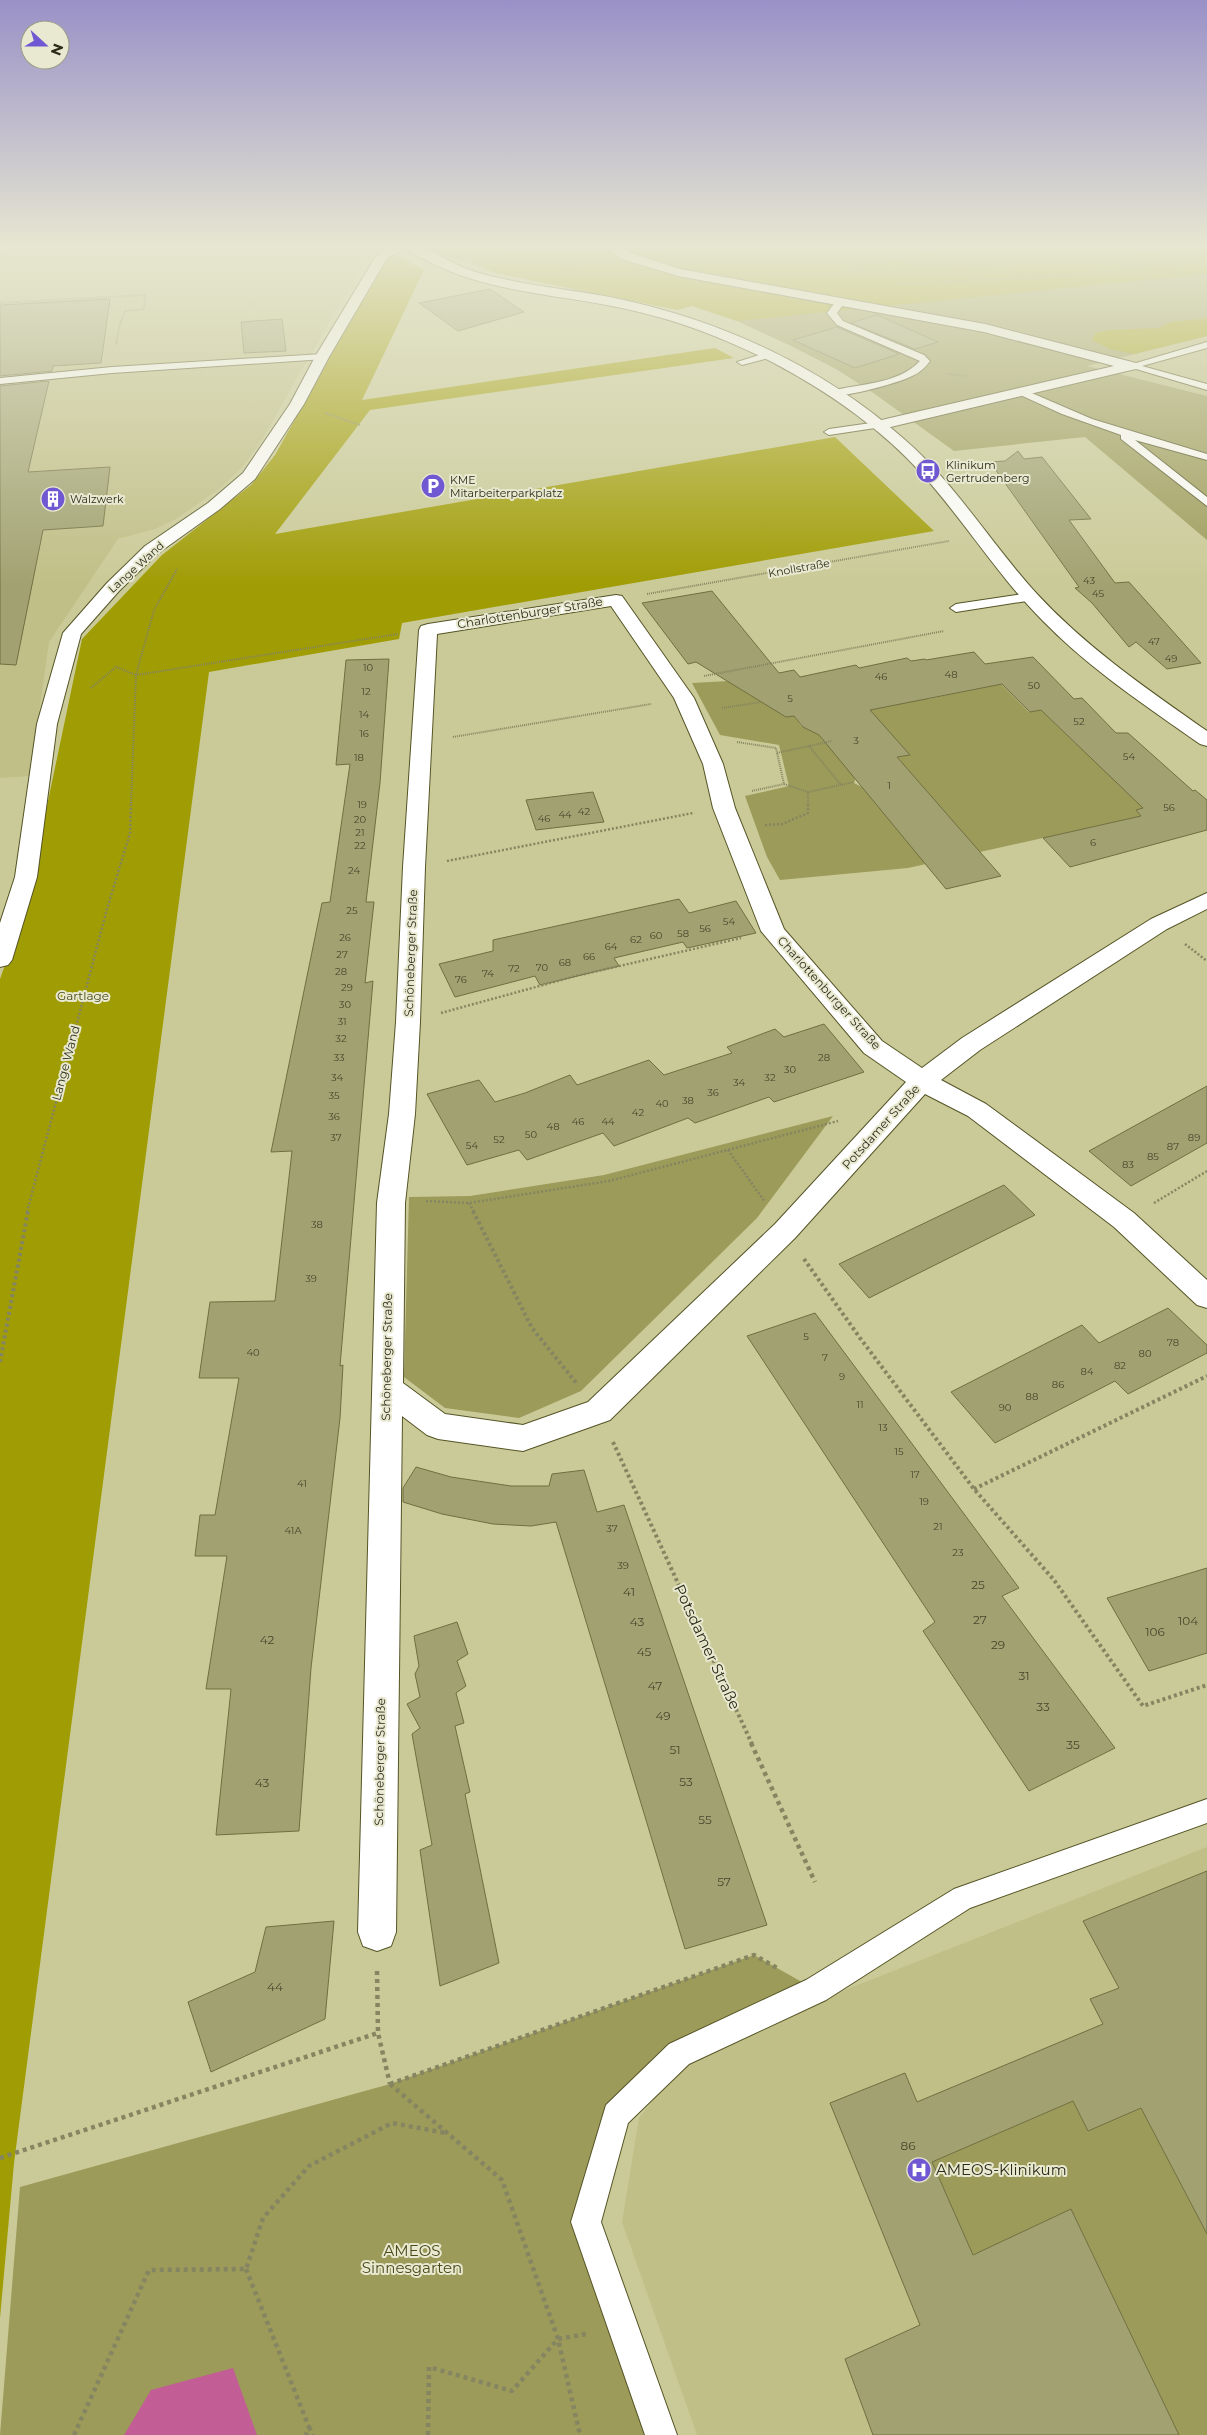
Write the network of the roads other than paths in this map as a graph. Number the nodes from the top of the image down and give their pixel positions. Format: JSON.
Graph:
{"nodes":[{"id":1,"x":279,"y":360,"type":"edge"},
{"id":2,"x":321,"y":360,"type":"edge"},
{"id":3,"x":751,"y":360,"type":"edge"},
{"id":4,"x":777,"y":360,"type":"edge"},
{"id":5,"x":924,"y":360,"type":"edge"},
{"id":6,"x":1107,"y":360,"type":"edge"},
{"id":7,"x":1154,"y":360,"type":"edge"},
{"id":8,"x":742,"y":362,"type":"dead end"},
{"id":9,"x":1131,"y":366,"type":"junction"},
{"id":10,"x":0,"y":381,"type":"edge"},
{"id":11,"x":1207,"y":388,"type":"edge"},
{"id":12,"x":1020,"y":391,"type":"junction"},
{"id":13,"x":834,"y":392,"type":"junction"},
{"id":14,"x":878,"y":425,"type":"junction"},
{"id":15,"x":829,"y":432,"type":"dead end"},
{"id":16,"x":1119,"y":432,"type":"junction"},
{"id":17,"x":1207,"y":457,"type":"edge"},
{"id":18,"x":1207,"y":502,"type":"edge"},
{"id":19,"x":1029,"y":597,"type":"junction"},
{"id":20,"x":956,"y":608,"type":"dead end"},
{"id":21,"x":428,"y":630,"type":"joint"},
{"id":22,"x":1207,"y":740,"type":"edge"},
{"id":23,"x":1207,"y":900,"type":"edge"},
{"id":24,"x":0,"y":960,"type":"edge"},
{"id":25,"x":922,"y":1082,"type":"junction"},
{"id":26,"x":1207,"y":1297,"type":"edge"},
{"id":27,"x":386,"y":1387,"type":"junction"},
{"id":28,"x":1207,"y":1811,"type":"edge"},
{"id":29,"x":377,"y":1932,"type":"road end"},
{"id":30,"x":662,"y":2435,"type":"edge"}],
"edges":[{"from":1,"to":10,"type":"lane"},
{"from":2,"to":24,"type":"street","name":"Lange Wand"},
{"from":3,"to":8,"type":"lane"},
{"from":4,"to":13,"type":"street"},
{"from":5,"to":13,"type":"lane"},
{"from":6,"to":9,"type":"street"},
{"from":7,"to":9,"type":"lane"},
{"from":9,"to":11,"type":"lane"},
{"from":9,"to":12,"type":"street"},
{"from":12,"to":14,"type":"street"},
{"from":12,"to":16,"type":"lane"},
{"from":13,"to":14,"type":"street"},
{"from":14,"to":15,"type":"lane"},
{"from":14,"to":19,"type":"street"},
{"from":16,"to":17,"type":"lane"},
{"from":16,"to":18,"type":"lane"},
{"from":19,"to":20,"type":"lane"},
{"from":19,"to":22,"type":"street"},
{"from":21,"to":25,"type":"street","name":"Charlottenburger Straße"},
{"from":21,"to":27,"type":"street","name":"Schöneberger Straße"},
{"from":23,"to":25,"type":"street","name":"Potsdamer Straße"},
{"from":25,"to":26,"type":"street","name":"Charlottenburger Straße"},
{"from":25,"to":27,"type":"street","name":"Potsdamer Straße"},
{"from":27,"to":29,"type":"street","name":"Schöneberger Straße"},
{"from":28,"to":30,"type":"lane"}]}
